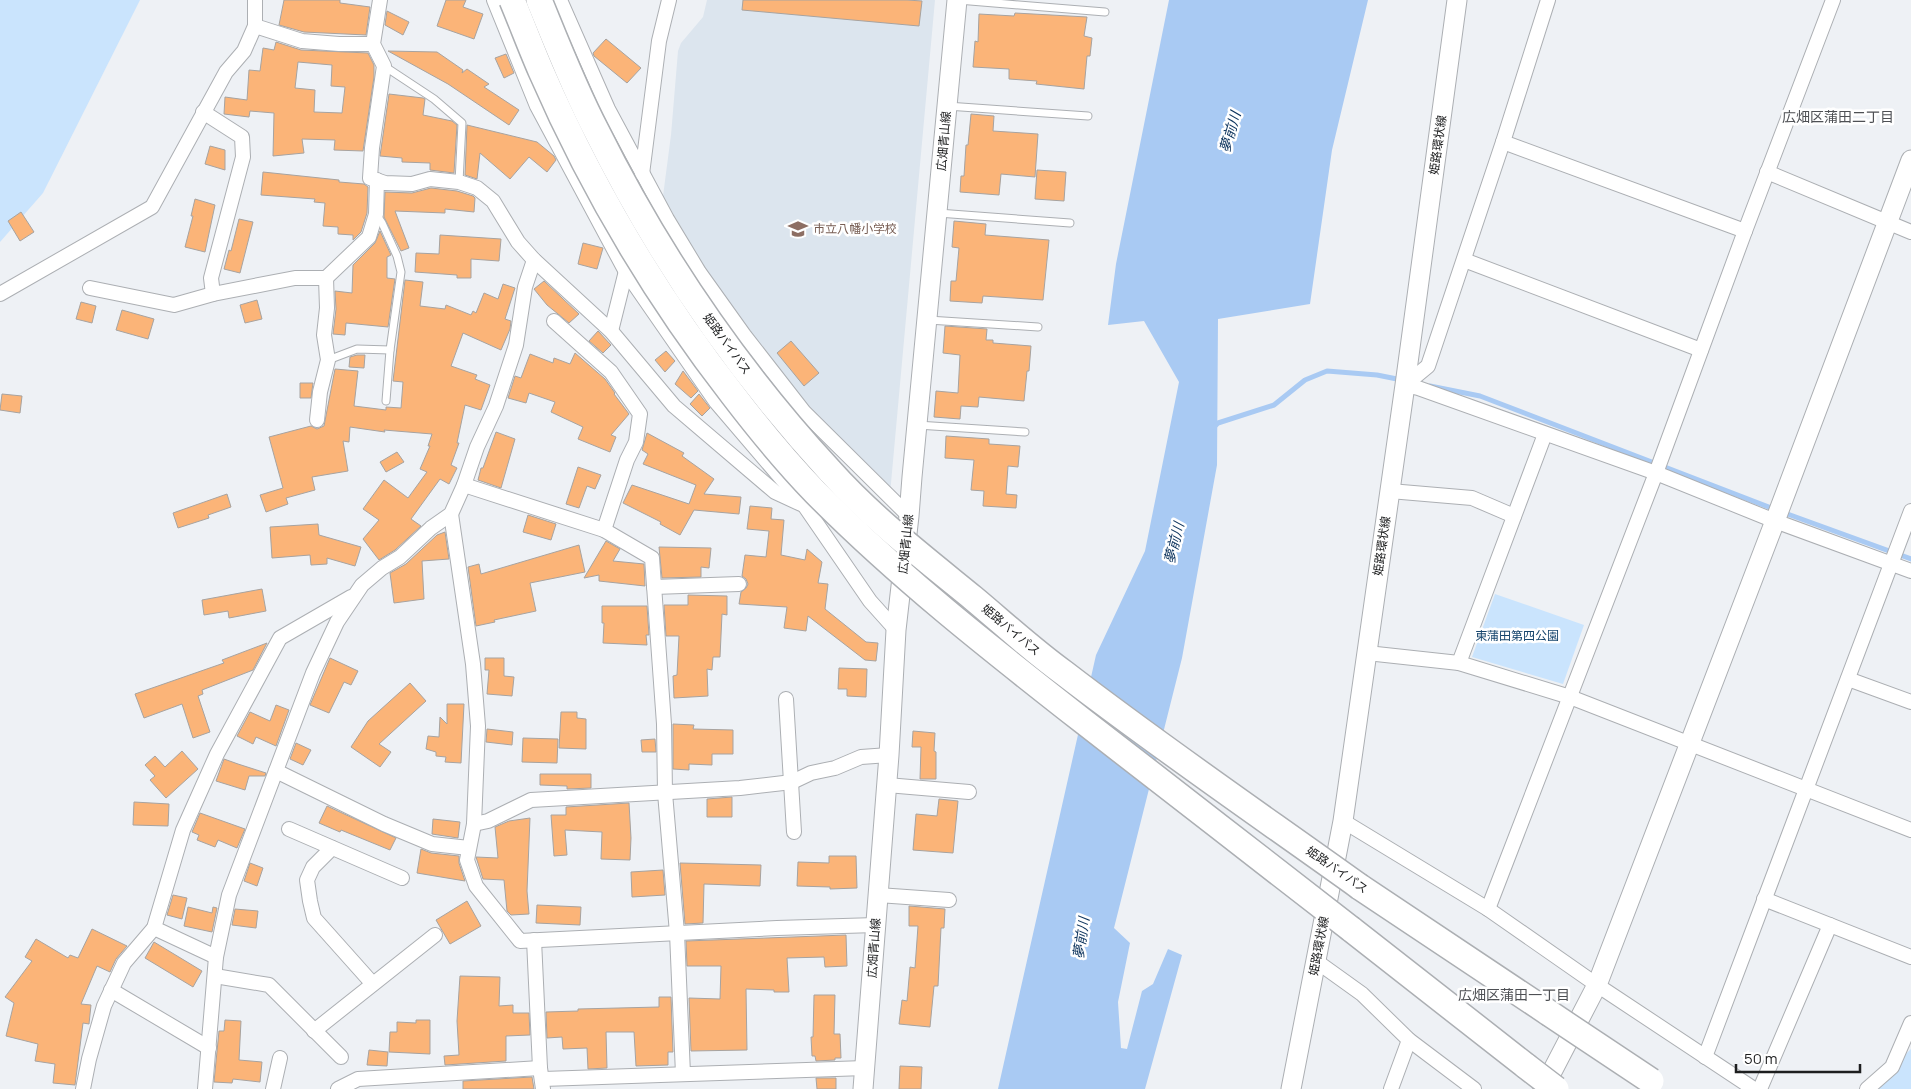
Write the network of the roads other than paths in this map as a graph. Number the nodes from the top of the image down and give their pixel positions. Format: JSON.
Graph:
{"nodes":[{"id":1,"x":256,"y":0,"type":"edge"},
{"id":2,"x":380,"y":0,"type":"edge"},
{"id":3,"x":494,"y":0,"type":"edge"},
{"id":4,"x":512,"y":0,"type":"edge"},
{"id":5,"x":539,"y":0,"type":"edge"},
{"id":6,"x":560,"y":0,"type":"edge"},
{"id":7,"x":669,"y":0,"type":"edge"},
{"id":8,"x":958,"y":0,"type":"edge"},
{"id":9,"x":1457,"y":0,"type":"edge"},
{"id":10,"x":1548,"y":0,"type":"edge"},
{"id":11,"x":1828,"y":1,"type":"edge"},
{"id":12,"x":1106,"y":12,"type":"dead end"},
{"id":13,"x":255,"y":26,"type":"junction"},
{"id":14,"x":373,"y":44,"type":"junction"},
{"id":15,"x":384,"y":66,"type":"junction"},
{"id":16,"x":947,"y":106,"type":"junction"},
{"id":17,"x":203,"y":112,"type":"junction"},
{"id":18,"x":1088,"y":116,"type":"dead end"},
{"id":19,"x":1503,"y":142,"type":"junction"},
{"id":20,"x":1911,"y":160,"type":"edge"},
{"id":21,"x":1767,"y":172,"type":"junction"},
{"id":22,"x":643,"y":173,"type":"junction"},
{"id":23,"x":377,"y":180,"type":"junction"},
{"id":24,"x":459,"y":182,"type":"junction"},
{"id":25,"x":937,"y":213,"type":"junction"},
{"id":26,"x":376,"y":214,"type":"junction"},
{"id":27,"x":1070,"y":223,"type":"dead end"},
{"id":28,"x":1888,"y":223,"type":"junction"},
{"id":29,"x":1744,"y":231,"type":"junction"},
{"id":30,"x":1911,"y":232,"type":"edge"},
{"id":31,"x":534,"y":260,"type":"junction"},
{"id":32,"x":1464,"y":260,"type":"junction"},
{"id":33,"x":626,"y":272,"type":"junction"},
{"id":34,"x":326,"y":278,"type":"junction"},
{"id":35,"x":90,"y":288,"type":"dead end"},
{"id":36,"x":0,"y":294,"type":"edge"},
{"id":37,"x":213,"y":294,"type":"junction"},
{"id":38,"x":927,"y":320,"type":"junction"},
{"id":39,"x":554,"y":321,"type":"dead end"},
{"id":40,"x":1038,"y":327,"type":"dead end"},
{"id":41,"x":611,"y":331,"type":"junction"},
{"id":42,"x":390,"y":350,"type":"junction"},
{"id":43,"x":1701,"y":350,"type":"junction"},
{"id":44,"x":328,"y":360,"type":"junction"},
{"id":45,"x":1405,"y":386,"type":"junction"},
{"id":46,"x":386,"y":401,"type":"dead end"},
{"id":47,"x":317,"y":420,"type":"dead end"},
{"id":48,"x":917,"y":425,"type":"junction"},
{"id":49,"x":1025,"y":432,"type":"dead end"},
{"id":50,"x":1545,"y":434,"type":"junction"},
{"id":51,"x":1656,"y":473,"type":"junction"},
{"id":52,"x":464,"y":485,"type":"junction"},
{"id":53,"x":1390,"y":492,"type":"junction"},
{"id":54,"x":804,"y":505,"type":"junction"},
{"id":55,"x":1911,"y":511,"type":"edge"},
{"id":56,"x":451,"y":514,"type":"junction"},
{"id":57,"x":910,"y":516,"type":"junction"},
{"id":58,"x":1514,"y":516,"type":"junction"},
{"id":59,"x":1775,"y":521,"type":"junction"},
{"id":60,"x":604,"y":530,"type":"junction"},
{"id":61,"x":1891,"y":564,"type":"junction"},
{"id":62,"x":1911,"y":571,"type":"edge"},
{"id":63,"x":739,"y":584,"type":"dead end"},
{"id":64,"x":654,"y":587,"type":"junction"},
{"id":65,"x":353,"y":596,"type":"junction"},
{"id":66,"x":896,"y":630,"type":"junction"},
{"id":67,"x":1367,"y":653,"type":"junction"},
{"id":68,"x":1459,"y":663,"type":"junction"},
{"id":69,"x":1848,"y":679,"type":"junction"},
{"id":70,"x":1570,"y":697,"type":"junction"},
{"id":71,"x":786,"y":699,"type":"dead end"},
{"id":72,"x":1911,"y":702,"type":"edge"},
{"id":73,"x":1690,"y":744,"type":"junction"},
{"id":74,"x":889,"y":755,"type":"junction"},
{"id":75,"x":276,"y":771,"type":"junction"},
{"id":76,"x":792,"y":782,"type":"junction"},
{"id":77,"x":887,"y":785,"type":"junction"},
{"id":78,"x":1806,"y":788,"type":"junction"},
{"id":79,"x":969,"y":792,"type":"dead end"},
{"id":80,"x":665,"y":793,"type":"junction"},
{"id":81,"x":1343,"y":820,"type":"junction"},
{"id":82,"x":474,"y":824,"type":"junction"},
{"id":83,"x":289,"y":829,"type":"dead end"},
{"id":84,"x":1911,"y":830,"type":"edge"},
{"id":85,"x":794,"y":832,"type":"dead end"},
{"id":86,"x":332,"y":848,"type":"junction"},
{"id":87,"x":469,"y":848,"type":"junction"},
{"id":88,"x":402,"y":878,"type":"dead end"},
{"id":89,"x":878,"y":895,"type":"junction"},
{"id":90,"x":1764,"y":899,"type":"junction"},
{"id":91,"x":949,"y":900,"type":"dead end"},
{"id":92,"x":1488,"y":909,"type":"junction"},
{"id":93,"x":876,"y":924,"type":"junction"},
{"id":94,"x":1830,"y":925,"type":"junction"},
{"id":95,"x":154,"y":928,"type":"junction"},
{"id":96,"x":677,"y":933,"type":"junction"},
{"id":97,"x":435,"y":934,"type":"dead end"},
{"id":98,"x":534,"y":940,"type":"junction"},
{"id":99,"x":216,"y":957,"type":"junction"},
{"id":100,"x":1911,"y":957,"type":"edge"},
{"id":101,"x":1316,"y":961,"type":"junction"},
{"id":102,"x":215,"y":976,"type":"junction"},
{"id":103,"x":372,"y":983,"type":"junction"},
{"id":104,"x":1597,"y":985,"type":"junction"},
{"id":105,"x":111,"y":990,"type":"junction"},
{"id":106,"x":1911,"y":1023,"type":"edge"},
{"id":107,"x":314,"y":1031,"type":"junction"},
{"id":108,"x":1409,"y":1040,"type":"junction"},
{"id":109,"x":209,"y":1048,"type":"junction"},
{"id":110,"x":341,"y":1057,"type":"dead end"},
{"id":111,"x":1705,"y":1057,"type":"junction"},
{"id":112,"x":280,"y":1058,"type":"dead end"},
{"id":113,"x":866,"y":1068,"type":"junction"},
{"id":114,"x":683,"y":1074,"type":"junction"},
{"id":115,"x":542,"y":1079,"type":"edge"},
{"id":116,"x":1657,"y":1085,"type":"edge"},
{"id":117,"x":83,"y":1089,"type":"edge"},
{"id":118,"x":205,"y":1089,"type":"edge"},
{"id":119,"x":273,"y":1089,"type":"edge"},
{"id":120,"x":338,"y":1089,"type":"edge"},
{"id":121,"x":863,"y":1089,"type":"edge"},
{"id":122,"x":1291,"y":1089,"type":"edge"},
{"id":123,"x":1391,"y":1089,"type":"edge"},
{"id":124,"x":1474,"y":1089,"type":"edge"},
{"id":125,"x":1543,"y":1089,"type":"edge"},
{"id":126,"x":1556,"y":1089,"type":"edge"},
{"id":127,"x":1754,"y":1089,"type":"edge"},
{"id":128,"x":1760,"y":1089,"type":"edge"},
{"id":129,"x":1867,"y":1089,"type":"edge"}],
"edges":[{"from":1,"to":13,"type":"street"},
{"from":2,"to":14,"type":"street"},
{"from":3,"to":33,"type":"street"},
{"from":4,"to":126,"type":"highway","name":"姫路バイパス","bridge":true},
{"from":5,"to":116,"type":"highway","name":"姫路バイパス","bridge":true},
{"from":6,"to":22,"type":"street"},
{"from":7,"to":22,"type":"street"},
{"from":8,"to":12,"type":"lane"},
{"from":8,"to":16,"type":"main road","name":"広畑青山線"},
{"from":9,"to":45,"type":"main road","name":"姫路環状線"},
{"from":10,"to":19,"type":"street"},
{"from":11,"to":21,"type":"street"},
{"from":13,"to":14,"type":"street"},
{"from":13,"to":17,"type":"street"},
{"from":14,"to":15,"type":"street"},
{"from":15,"to":23,"type":"street"},
{"from":15,"to":24,"type":"lane"},
{"from":16,"to":18,"type":"lane"},
{"from":16,"to":25,"type":"main road","name":"広畑青山線"},
{"from":17,"to":36,"type":"street"},
{"from":17,"to":37,"type":"street"},
{"from":19,"to":29,"type":"street"},
{"from":19,"to":32,"type":"street"},
{"from":20,"to":28,"type":"main road"},
{"from":21,"to":28,"type":"street"},
{"from":21,"to":29,"type":"street"},
{"from":22,"to":33,"type":"street"},
{"from":22,"to":57,"type":"street"},
{"from":23,"to":24,"type":"street"},
{"from":23,"to":26,"type":"street"},
{"from":24,"to":31,"type":"street"},
{"from":25,"to":27,"type":"lane"},
{"from":25,"to":38,"type":"main road","name":"広畑青山線"},
{"from":26,"to":34,"type":"street"},
{"from":26,"to":42,"type":"lane"},
{"from":28,"to":30,"type":"street"},
{"from":28,"to":59,"type":"main road"},
{"from":29,"to":43,"type":"street"},
{"from":31,"to":41,"type":"street"},
{"from":31,"to":52,"type":"street"},
{"from":32,"to":43,"type":"street"},
{"from":32,"to":45,"type":"street"},
{"from":33,"to":41,"type":"street"},
{"from":33,"to":54,"type":"street"},
{"from":34,"to":37,"type":"street"},
{"from":34,"to":44,"type":"street"},
{"from":35,"to":37,"type":"street"},
{"from":38,"to":40,"type":"lane"},
{"from":38,"to":48,"type":"main road","name":"広畑青山線"},
{"from":39,"to":60,"type":"street"},
{"from":41,"to":54,"type":"street"},
{"from":42,"to":44,"type":"lane"},
{"from":42,"to":46,"type":"lane"},
{"from":43,"to":51,"type":"street"},
{"from":44,"to":47,"type":"street"},
{"from":45,"to":50,"type":"street"},
{"from":45,"to":53,"type":"main road","name":"姫路環状線"},
{"from":48,"to":49,"type":"lane"},
{"from":48,"to":57,"type":"main road","name":"広畑青山線"},
{"from":50,"to":51,"type":"street"},
{"from":50,"to":58,"type":"street"},
{"from":51,"to":59,"type":"street"},
{"from":51,"to":70,"type":"street"},
{"from":52,"to":56,"type":"street"},
{"from":52,"to":60,"type":"street"},
{"from":53,"to":58,"type":"street"},
{"from":53,"to":67,"type":"main road","name":"姫路環状線"},
{"from":54,"to":66,"type":"street"},
{"from":55,"to":61,"type":"street"},
{"from":56,"to":65,"type":"street"},
{"from":56,"to":82,"type":"street"},
{"from":57,"to":66,"type":"main road","name":"広畑青山線"},
{"from":58,"to":68,"type":"street"},
{"from":59,"to":61,"type":"street"},
{"from":59,"to":73,"type":"main road"},
{"from":60,"to":64,"type":"street"},
{"from":61,"to":62,"type":"street"},
{"from":61,"to":69,"type":"street"},
{"from":63,"to":64,"type":"street"},
{"from":64,"to":80,"type":"street"},
{"from":65,"to":75,"type":"street"},
{"from":65,"to":95,"type":"street"},
{"from":66,"to":74,"type":"main road","name":"広畑青山線"},
{"from":67,"to":68,"type":"street"},
{"from":67,"to":81,"type":"main road","name":"姫路環状線"},
{"from":68,"to":70,"type":"street"},
{"from":69,"to":72,"type":"street"},
{"from":69,"to":78,"type":"street"},
{"from":70,"to":73,"type":"street"},
{"from":70,"to":92,"type":"street"},
{"from":71,"to":76,"type":"street"},
{"from":73,"to":78,"type":"street"},
{"from":73,"to":104,"type":"main road"},
{"from":74,"to":76,"type":"street"},
{"from":74,"to":77,"type":"main road","name":"広畑青山線"},
{"from":75,"to":87,"type":"street"},
{"from":75,"to":99,"type":"street"},
{"from":76,"to":80,"type":"street"},
{"from":76,"to":85,"type":"street"},
{"from":77,"to":79,"type":"street"},
{"from":77,"to":89,"type":"main road","name":"広畑青山線"},
{"from":78,"to":84,"type":"street"},
{"from":78,"to":90,"type":"street"},
{"from":80,"to":82,"type":"street"},
{"from":80,"to":96,"type":"street"},
{"from":81,"to":92,"type":"street"},
{"from":81,"to":101,"type":"main road","name":"姫路環状線"},
{"from":82,"to":87,"type":"street"},
{"from":83,"to":86,"type":"street"},
{"from":86,"to":88,"type":"street"},
{"from":86,"to":103,"type":"street"},
{"from":87,"to":98,"type":"street"},
{"from":89,"to":91,"type":"street"},
{"from":89,"to":93,"type":"main road","name":"広畑青山線"},
{"from":90,"to":94,"type":"street"},
{"from":90,"to":111,"type":"street"},
{"from":92,"to":104,"type":"street"},
{"from":93,"to":96,"type":"street"},
{"from":93,"to":113,"type":"main road","name":"広畑青山線"},
{"from":94,"to":100,"type":"street"},
{"from":94,"to":128,"type":"street"},
{"from":95,"to":99,"type":"street"},
{"from":95,"to":105,"type":"street"},
{"from":96,"to":98,"type":"street"},
{"from":96,"to":114,"type":"street"},
{"from":97,"to":103,"type":"street"},
{"from":98,"to":115,"type":"street"},
{"from":99,"to":102,"type":"street"},
{"from":101,"to":108,"type":"street"},
{"from":101,"to":122,"type":"main road","name":"姫路環状線"},
{"from":102,"to":107,"type":"street"},
{"from":102,"to":109,"type":"street"},
{"from":103,"to":107,"type":"street"},
{"from":104,"to":111,"type":"street"},
{"from":104,"to":125,"type":"main road"},
{"from":105,"to":109,"type":"street"},
{"from":105,"to":117,"type":"street"},
{"from":106,"to":129,"type":"street"},
{"from":107,"to":110,"type":"street"},
{"from":108,"to":123,"type":"street"},
{"from":108,"to":124,"type":"street"},
{"from":109,"to":118,"type":"street"},
{"from":111,"to":127,"type":"street"},
{"from":112,"to":119,"type":"street"},
{"from":113,"to":114,"type":"street"},
{"from":113,"to":121,"type":"main road","name":"広畑青山線"},
{"from":114,"to":115,"type":"street"},
{"from":115,"to":120,"type":"street"}]}
